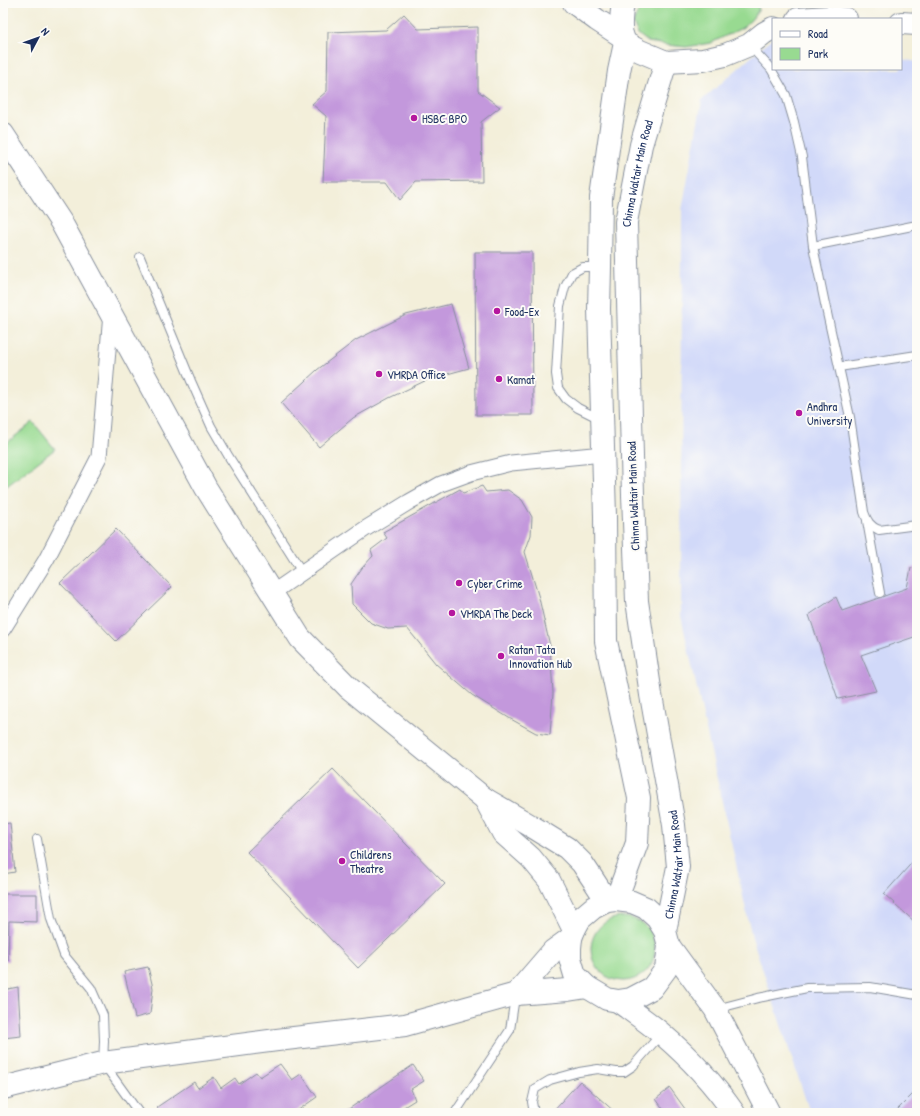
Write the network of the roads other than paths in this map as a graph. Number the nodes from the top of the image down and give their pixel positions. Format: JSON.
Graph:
{"nodes":[{"id":1,"x":574,"y":3,"type":"edge"},
{"id":2,"x":623,"y":3,"type":"edge"},
{"id":3,"x":814,"y":18,"type":"edge"},
{"id":4,"x":838,"y":18,"type":"edge"},
{"id":5,"x":902,"y":23,"type":"edge"},
{"id":6,"x":917,"y":24,"type":"edge"},
{"id":7,"x":772,"y":29,"type":"edge"},
{"id":8,"x":624,"y":40,"type":"junction"},
{"id":9,"x":749,"y":45,"type":"junction"},
{"id":10,"x":666,"y":62,"type":"junction"},
{"id":11,"x":3,"y":134,"type":"edge"},
{"id":12,"x":917,"y":225,"type":"edge"},
{"id":13,"x":813,"y":246,"type":"junction"},
{"id":14,"x":140,"y":257,"type":"dead end"},
{"id":15,"x":600,"y":267,"type":"junction"},
{"id":16,"x":111,"y":313,"type":"junction"},
{"id":17,"x":917,"y":355,"type":"edge"},
{"id":18,"x":839,"y":367,"type":"junction"},
{"id":19,"x":602,"y":420,"type":"junction"},
{"id":20,"x":603,"y":454,"type":"junction"},
{"id":21,"x":867,"y":521,"type":"junction"},
{"id":22,"x":917,"y":525,"type":"edge"},
{"id":23,"x":302,"y":572,"type":"junction"},
{"id":24,"x":880,"y":592,"type":"dead end"},
{"id":25,"x":272,"y":593,"type":"junction"},
{"id":26,"x":3,"y":629,"type":"edge"},
{"id":27,"x":485,"y":799,"type":"junction"},
{"id":28,"x":37,"y":839,"type":"dead end"},
{"id":29,"x":612,"y":901,"type":"junction"},
{"id":30,"x":573,"y":934,"type":"junction"},
{"id":31,"x":667,"y":939,"type":"junction"},
{"id":32,"x":586,"y":987,"type":"junction"},
{"id":33,"x":516,"y":994,"type":"junction"},
{"id":34,"x":917,"y":995,"type":"edge"},
{"id":35,"x":618,"y":1001,"type":"junction"},
{"id":36,"x":715,"y":1009,"type":"junction"},
{"id":37,"x":662,"y":1034,"type":"junction"},
{"id":38,"x":103,"y":1063,"type":"junction"},
{"id":39,"x":3,"y":1088,"type":"edge"},
{"id":40,"x":139,"y":1113,"type":"edge"},
{"id":41,"x":455,"y":1113,"type":"edge"},
{"id":42,"x":534,"y":1113,"type":"edge"},
{"id":43,"x":734,"y":1113,"type":"edge"},
{"id":44,"x":769,"y":1113,"type":"edge"}],
"edges":[{"from":1,"to":8,"type":"street"},
{"from":2,"to":8,"type":"street"},
{"from":3,"to":4,"type":"street"},
{"from":5,"to":6,"type":"street"},
{"from":7,"to":9,"type":"street"},
{"from":8,"to":10,"type":"street"},
{"from":8,"to":15,"type":"street"},
{"from":9,"to":10,"type":"street"},
{"from":9,"to":13,"type":"lane"},
{"from":10,"to":31,"type":"street","name":"Chinna Waltair Main Road"},
{"from":11,"to":16,"type":"street"},
{"from":12,"to":13,"type":"lane"},
{"from":13,"to":18,"type":"lane"},
{"from":14,"to":23,"type":"lane"},
{"from":15,"to":19,"type":"street"},
{"from":15,"to":19,"type":"lane"},
{"from":16,"to":25,"type":"street"},
{"from":16,"to":26,"type":"street"},
{"from":17,"to":18,"type":"lane"},
{"from":18,"to":21,"type":"lane"},
{"from":19,"to":20,"type":"street"},
{"from":20,"to":23,"type":"street"},
{"from":20,"to":29,"type":"street"},
{"from":21,"to":22,"type":"lane"},
{"from":21,"to":24,"type":"lane"},
{"from":23,"to":25,"type":"street"},
{"from":25,"to":27,"type":"street"},
{"from":27,"to":29,"type":"street"},
{"from":27,"to":30,"type":"street"},
{"from":28,"to":38,"type":"lane"},
{"from":29,"to":30,"type":"street"},
{"from":29,"to":31,"type":"street"},
{"from":30,"to":32,"type":"street"},
{"from":30,"to":33,"type":"street"},
{"from":31,"to":35,"type":"street"},
{"from":31,"to":36,"type":"street"},
{"from":32,"to":33,"type":"street"},
{"from":32,"to":35,"type":"street"},
{"from":33,"to":38,"type":"street"},
{"from":33,"to":41,"type":"lane"},
{"from":34,"to":36,"type":"lane"},
{"from":35,"to":37,"type":"street"},
{"from":36,"to":44,"type":"street"},
{"from":37,"to":42,"type":"lane"},
{"from":37,"to":43,"type":"street"},
{"from":38,"to":39,"type":"street"},
{"from":38,"to":40,"type":"lane"}]}
